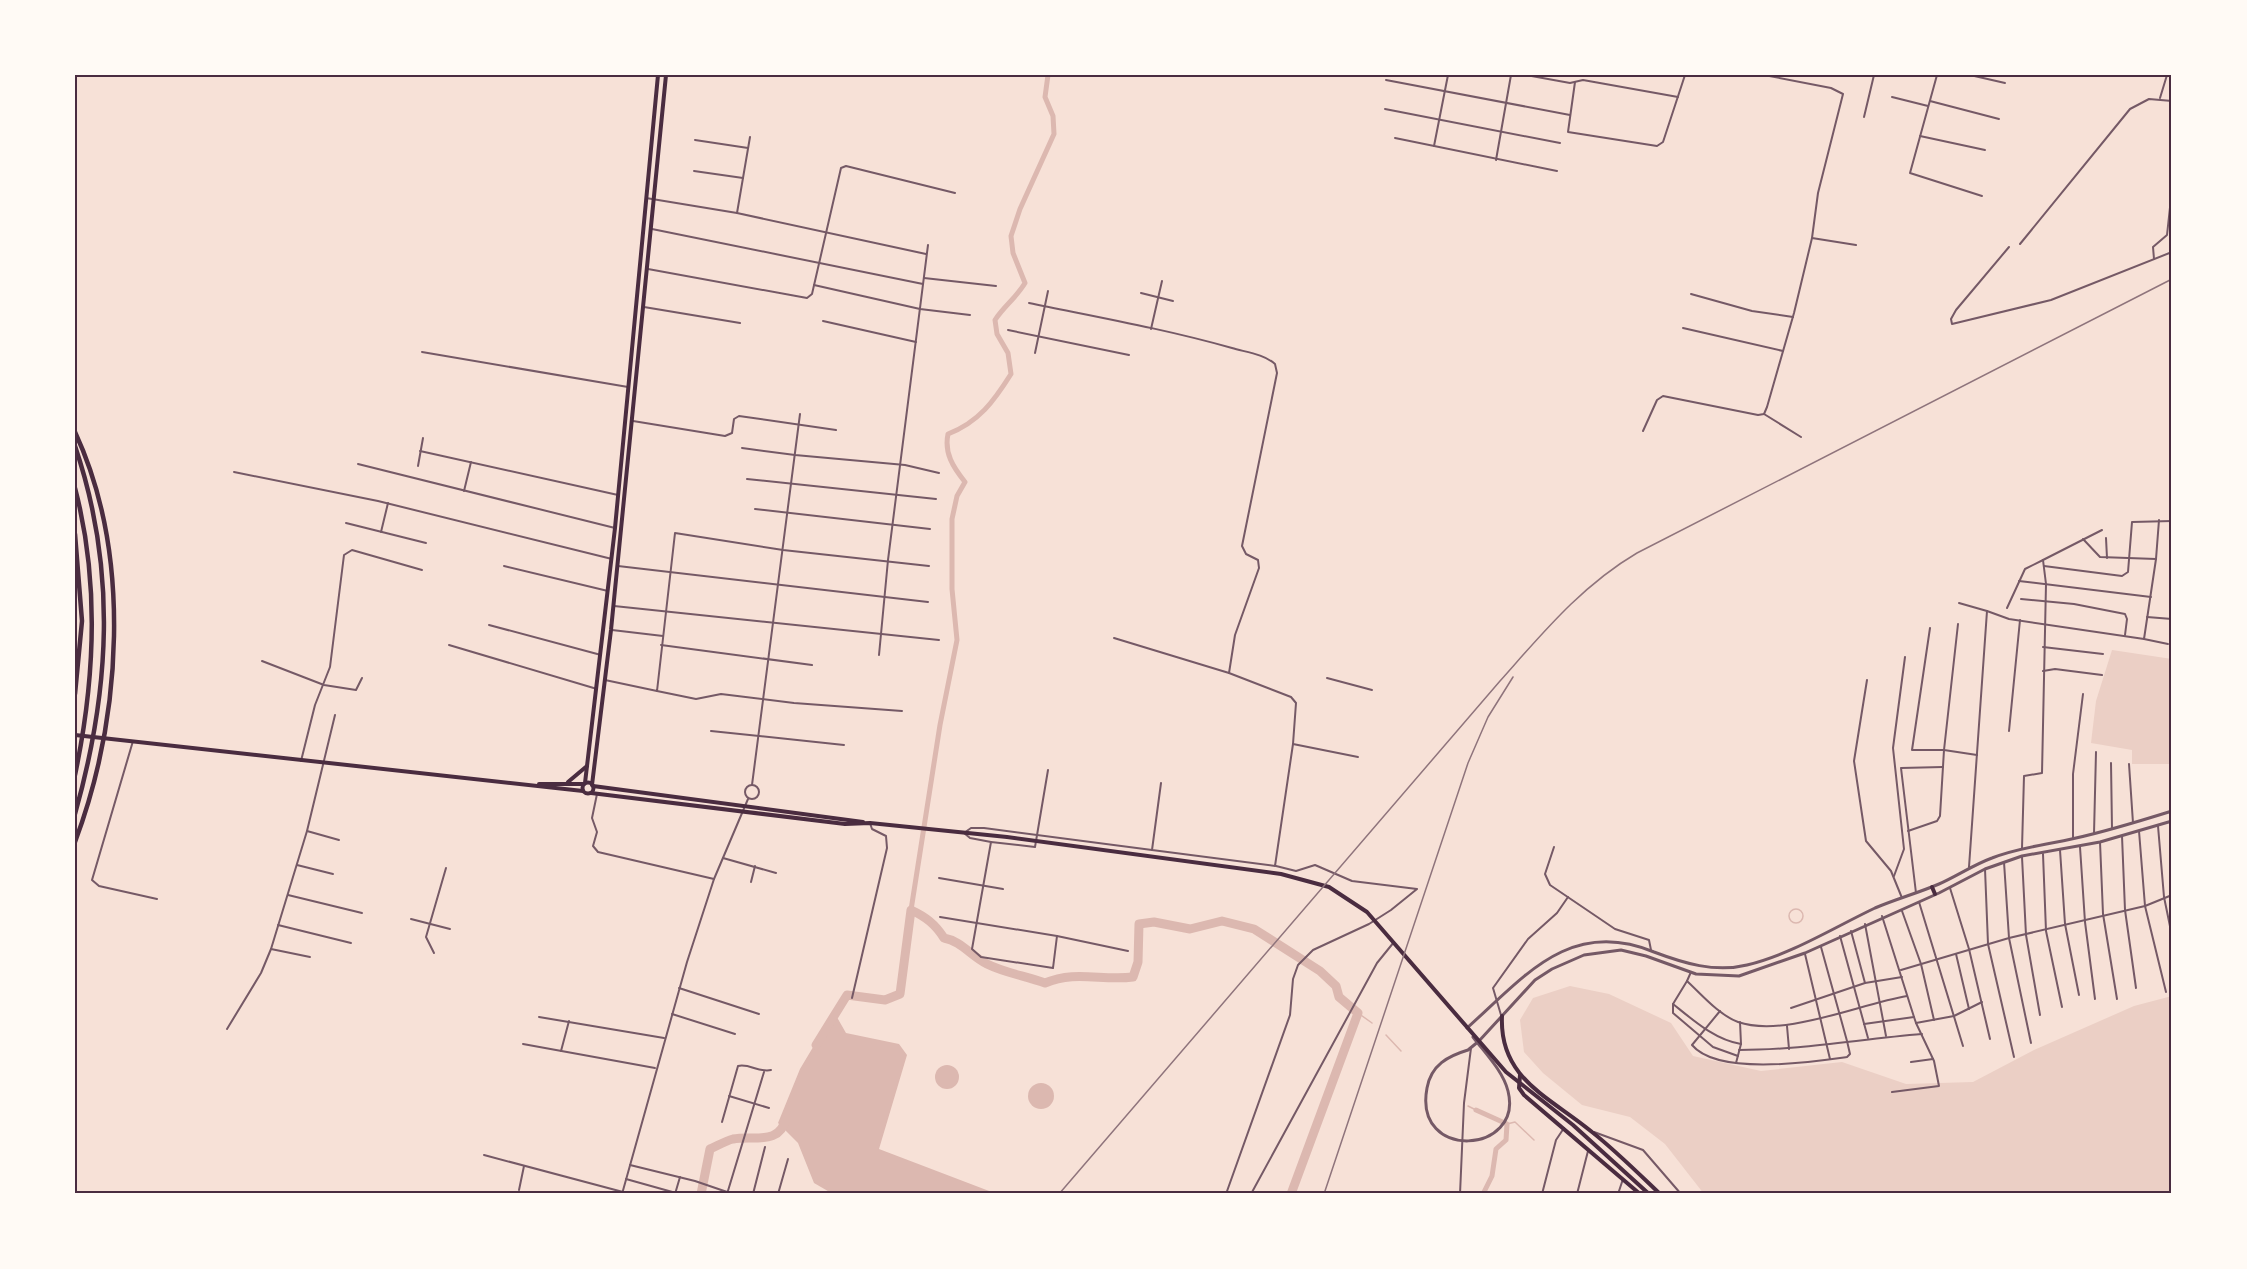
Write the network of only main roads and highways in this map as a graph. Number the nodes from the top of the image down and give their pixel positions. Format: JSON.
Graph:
{"nodes":[{"id":1,"x":658,"y":75,"type":"edge"},
{"id":2,"x":666,"y":75,"type":"edge"},
{"id":3,"x":75,"y":432,"type":"edge"},
{"id":4,"x":75,"y":446,"type":"edge"},
{"id":5,"x":75,"y":488,"type":"edge"},
{"id":6,"x":75,"y":534,"type":"edge"},
{"id":7,"x":75,"y":694,"type":"edge"},
{"id":8,"x":75,"y":735,"type":"edge"},
{"id":9,"x":105,"y":737,"type":"junction"},
{"id":10,"x":587,"y":766,"type":"junction"},
{"id":11,"x":75,"y":775,"type":"edge"},
{"id":12,"x":593,"y":776,"type":"junction"},
{"id":13,"x":568,"y":783,"type":"junction"},
{"id":14,"x":529,"y":784,"type":"junction"},
{"id":15,"x":584,"y":784,"type":"junction"},
{"id":16,"x":592,"y":785,"type":"junction"},
{"id":17,"x":603,"y":787,"type":"junction"},
{"id":18,"x":583,"y":791,"type":"junction"},
{"id":19,"x":591,"y":793,"type":"junction"},
{"id":20,"x":75,"y":814,"type":"edge"},
{"id":21,"x":870,"y":823,"type":"junction"},
{"id":22,"x":75,"y":842,"type":"edge"},
{"id":23,"x":1932,"y":886,"type":"road end"},
{"id":24,"x":1935,"y":894,"type":"road end"},
{"id":25,"x":1502,"y":1016,"type":"road end"},
{"id":26,"x":1520,"y":1075,"type":"junction"},
{"id":27,"x":1640,"y":1194,"type":"edge"},
{"id":28,"x":1649,"y":1194,"type":"edge"},
{"id":29,"x":1660,"y":1194,"type":"edge"}],
"edges":[{"from":1,"to":10,"type":"main road"},
{"from":2,"to":12,"type":"main road"},
{"from":3,"to":9,"type":"highway"},
{"from":4,"to":20,"type":"highway"},
{"from":5,"to":11,"type":"highway"},
{"from":6,"to":7,"type":"highway"},
{"from":8,"to":9,"type":"main road"},
{"from":9,"to":14,"type":"main road"},
{"from":9,"to":22,"type":"highway"},
{"from":10,"to":13,"type":"main road"},
{"from":10,"to":15,"type":"main road"},
{"from":12,"to":16,"type":"main road"},
{"from":12,"to":17,"type":"main road"},
{"from":13,"to":14,"type":"main road"},
{"from":13,"to":15,"type":"main road"},
{"from":14,"to":18,"type":"main road"},
{"from":15,"to":16,"type":"main road"},
{"from":15,"to":18,"type":"main road"},
{"from":16,"to":17,"type":"main road"},
{"from":16,"to":19,"type":"main road"},
{"from":17,"to":21,"type":"main road"},
{"from":18,"to":19,"type":"main road"},
{"from":19,"to":21,"type":"main road"},
{"from":21,"to":28,"type":"main road"},
{"from":23,"to":24,"type":"main road"},
{"from":25,"to":26,"type":"main road"},
{"from":26,"to":27,"type":"main road"},
{"from":26,"to":29,"type":"main road"}]}
